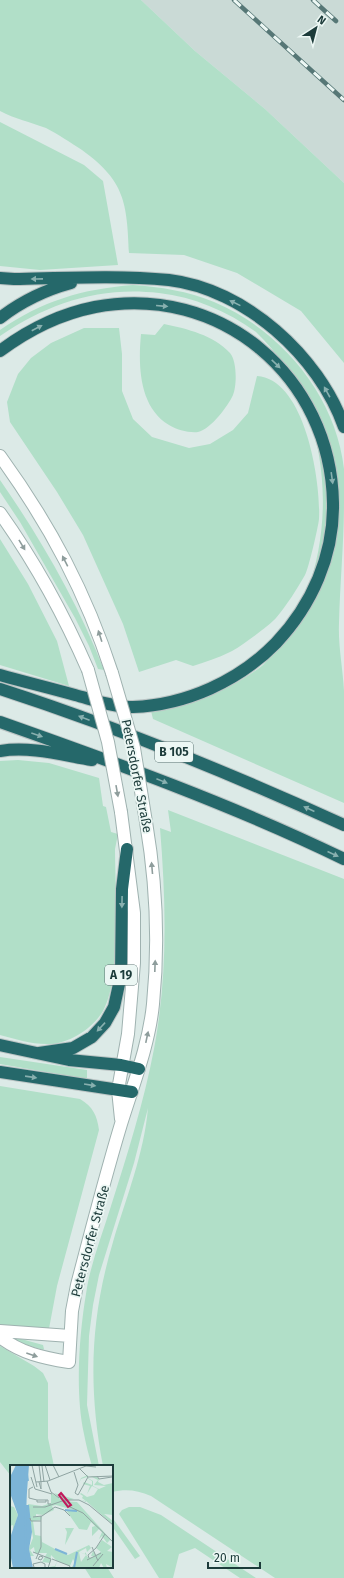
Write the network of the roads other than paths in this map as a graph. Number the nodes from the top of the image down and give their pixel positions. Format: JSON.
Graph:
{"nodes":[{"id":1,"x":0,"y":278,"type":"edge"},
{"id":2,"x":104,"y":278,"type":"junction"},
{"id":3,"x":0,"y":318,"type":"edge"},
{"id":4,"x":1,"y":351,"type":"edge"},
{"id":5,"x":344,"y":427,"type":"edge"},
{"id":6,"x":0,"y":456,"type":"edge"},
{"id":7,"x":0,"y":512,"type":"edge"},
{"id":8,"x":0,"y":675,"type":"edge"},
{"id":9,"x":0,"y":689,"type":"edge"},
{"id":10,"x":0,"y":722,"type":"edge"},
{"id":11,"x":0,"y":751,"type":"edge"},
{"id":12,"x":126,"y":766,"type":"junction"},
{"id":13,"x":344,"y":825,"type":"edge"},
{"id":14,"x":127,"y":849,"type":"junction"},
{"id":15,"x":344,"y":859,"type":"edge"},
{"id":16,"x":0,"y":1045,"type":"edge"},
{"id":17,"x":39,"y":1053,"type":"junction"},
{"id":18,"x":121,"y":1065,"type":"junction"},
{"id":19,"x":139,"y":1069,"type":"junction"},
{"id":20,"x":0,"y":1072,"type":"edge"},
{"id":21,"x":118,"y":1090,"type":"junction"},
{"id":22,"x":132,"y":1092,"type":"junction"},
{"id":23,"x":122,"y":1122,"type":"junction"},
{"id":24,"x":0,"y":1331,"type":"edge"},
{"id":25,"x":70,"y":1336,"type":"junction"},
{"id":26,"x":0,"y":1337,"type":"edge"}],
"edges":[{"from":2,"to":1,"type":"highway","one_way":true},
{"from":2,"to":3,"type":"highway"},
{"from":5,"to":2,"type":"highway","one_way":true},
{"from":4,"to":8,"type":"highway","one_way":true},
{"from":19,"to":6,"type":"street","name":"Petersdorfer Straße","one_way":true,"bridge":true},
{"from":7,"to":14,"type":"street","name":"Petersdorfer Straße","one_way":true,"bridge":true},
{"from":13,"to":9,"type":"highway","number":"B 105","one_way":true},
{"from":10,"to":12,"type":"highway","one_way":true},
{"from":11,"to":12,"type":"highway"},
{"from":12,"to":15,"type":"highway","one_way":true},
{"from":14,"to":17,"type":"highway","number":"A 19","one_way":true},
{"from":14,"to":18,"type":"street","name":"Petersdorfer Straße"},
{"from":16,"to":17,"type":"highway","number":"A 19"},
{"from":17,"to":18,"type":"highway","number":"A 19"},
{"from":18,"to":19,"type":"highway","number":"A 19"},
{"from":18,"to":21,"type":"street","name":"Petersdorfer Straße"},
{"from":19,"to":22,"type":"street","name":"Petersdorfer Straße"},
{"from":20,"to":21,"type":"highway","one_way":true},
{"from":21,"to":22,"type":"highway"},
{"from":21,"to":23,"type":"street","name":"Petersdorfer Straße"},
{"from":22,"to":23,"type":"street","name":"Petersdorfer Straße"},
{"from":23,"to":25,"type":"street","name":"Petersdorfer Straße"},
{"from":24,"to":25,"type":"street"},
{"from":26,"to":25,"type":"street","name":"Petersdorfer Straße","one_way":true}]}
